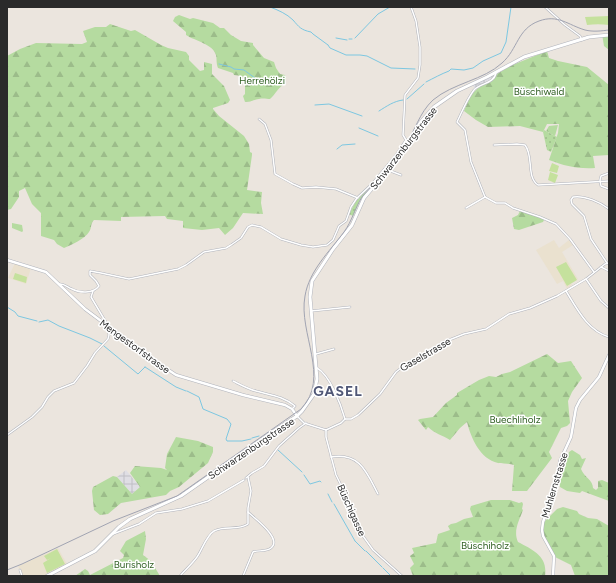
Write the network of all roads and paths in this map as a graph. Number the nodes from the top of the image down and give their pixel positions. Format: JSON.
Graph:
{"nodes":[{"id":1,"x":411,"y":7,"type":"edge"},
{"id":2,"x":545,"y":7,"type":"edge"},
{"id":3,"x":609,"y":35,"type":"edge"},
{"id":4,"x":582,"y":40,"type":"junction"},
{"id":5,"x":496,"y":72,"type":"junction"},
{"id":6,"x":259,"y":119,"type":"dead end"},
{"id":7,"x":494,"y":145,"type":"dead end"},
{"id":8,"x":388,"y":170,"type":"junction"},
{"id":9,"x":609,"y":173,"type":"edge"},
{"id":10,"x":401,"y":175,"type":"dead end"},
{"id":11,"x":600,"y":181,"type":"junction"},
{"id":12,"x":609,"y":182,"type":"edge"},
{"id":13,"x":609,"y":189,"type":"edge"},
{"id":14,"x":485,"y":197,"type":"junction"},
{"id":15,"x":358,"y":198,"type":"junction"},
{"id":16,"x":466,"y":208,"type":"dead end"},
{"id":17,"x":609,"y":209,"type":"edge"},
{"id":18,"x":346,"y":221,"type":"junction"},
{"id":19,"x":350,"y":224,"type":"junction"},
{"id":20,"x":7,"y":260,"type":"edge"},
{"id":21,"x":608,"y":263,"type":"edge"},
{"id":22,"x":601,"y":267,"type":"junction"},
{"id":23,"x":609,"y":271,"type":"edge"},
{"id":24,"x":594,"y":272,"type":"junction"},
{"id":25,"x":586,"y":279,"type":"junction"},
{"id":26,"x":59,"y":284,"type":"junction"},
{"id":27,"x":93,"y":291,"type":"junction"},
{"id":28,"x":566,"y":291,"type":"junction"},
{"id":29,"x":87,"y":292,"type":"junction"},
{"id":30,"x":91,"y":297,"type":"junction"},
{"id":31,"x":350,"y":307,"type":"dead end"},
{"id":32,"x":609,"y":308,"type":"edge"},
{"id":33,"x":311,"y":311,"type":"junction"},
{"id":34,"x":108,"y":326,"type":"junction"},
{"id":35,"x":609,"y":337,"type":"edge"},
{"id":36,"x":334,"y":349,"type":"dead end"},
{"id":37,"x":316,"y":354,"type":"junction"},
{"id":38,"x":609,"y":355,"type":"edge"},
{"id":39,"x":317,"y":368,"type":"junction"},
{"id":40,"x":233,"y":381,"type":"dead end"},
{"id":41,"x":292,"y":409,"type":"junction"},
{"id":42,"x":297,"y":416,"type":"junction"},
{"id":43,"x":345,"y":420,"type":"junction"},
{"id":44,"x":306,"y":424,"type":"junction"},
{"id":45,"x":326,"y":430,"type":"junction"},
{"id":46,"x":7,"y":434,"type":"edge"},
{"id":47,"x":331,"y":457,"type":"junction"},
{"id":48,"x":246,"y":478,"type":"junction"},
{"id":49,"x":378,"y":494,"type":"dead end"},
{"id":50,"x":248,"y":512,"type":"junction"},
{"id":51,"x":112,"y":534,"type":"junction"},
{"id":52,"x":20,"y":570,"type":"dead end"},
{"id":53,"x":554,"y":575,"type":"edge"},
{"id":54,"x":22,"y":576,"type":"edge"},
{"id":55,"x":47,"y":576,"type":"edge"},
{"id":56,"x":180,"y":576,"type":"edge"},
{"id":57,"x":243,"y":576,"type":"edge"},
{"id":58,"x":402,"y":576,"type":"edge"}],
"edges":[{"from":1,"to":15,"type":"street"},
{"from":2,"to":4,"type":"street"},
{"from":3,"to":4,"type":"main road","name":"Schwarzenburgstrasse"},
{"from":4,"to":5,"type":"main road","name":"Schwarzenburgstrasse"},
{"from":5,"to":8,"type":"main road","name":"Schwarzenburgstrasse"},
{"from":5,"to":14,"type":"street"},
{"from":6,"to":15,"type":"street"},
{"from":7,"to":11,"type":"street"},
{"from":8,"to":10,"type":"street"},
{"from":8,"to":19,"type":"main road","name":"Schwarzenburgstrasse"},
{"from":9,"to":11,"type":"street"},
{"from":11,"to":12,"type":"street"},
{"from":11,"to":13,"type":"street"},
{"from":14,"to":16,"type":"street"},
{"from":14,"to":24,"type":"street"},
{"from":15,"to":18,"type":"street"},
{"from":17,"to":21,"type":"street"},
{"from":18,"to":19,"type":"street"},
{"from":18,"to":27,"type":"street"},
{"from":19,"to":33,"type":"main road","name":"Schwarzenburgstrasse"},
{"from":20,"to":26,"type":"street","name":"Mengestorfstrasse"},
{"from":21,"to":22,"type":"street","name":"Gaselstrasse"},
{"from":22,"to":23,"type":"street"},
{"from":22,"to":24,"type":"street","name":"Gaselstrasse"},
{"from":24,"to":25,"type":"street","name":"Gaselstrasse"},
{"from":25,"to":28,"type":"street","name":"Gaselstrasse"},
{"from":25,"to":32,"type":"street"},
{"from":26,"to":29,"type":"street"},
{"from":26,"to":34,"type":"street","name":"Mengestorfstrasse"},
{"from":27,"to":29,"type":"street"},
{"from":27,"to":30,"type":"street"},
{"from":28,"to":35,"type":"street"},
{"from":28,"to":43,"type":"street","name":"Gaselstrasse"},
{"from":29,"to":30,"type":"street"},
{"from":30,"to":34,"type":"street"},
{"from":31,"to":33,"type":"street"},
{"from":33,"to":37,"type":"main road","name":"Schwarzenburgstrasse"},
{"from":34,"to":41,"type":"street","name":"Mengestorfstrasse"},
{"from":34,"to":46,"type":"street"},
{"from":36,"to":37,"type":"street"},
{"from":37,"to":39,"type":"main road","name":"Schwarzenburgstrasse"},
{"from":38,"to":53,"type":"street","name":"Muhlernstrasse"},
{"from":39,"to":42,"type":"main road","name":"Schwarzenburgstrasse"},
{"from":39,"to":43,"type":"street"},
{"from":40,"to":41,"type":"street"},
{"from":41,"to":42,"type":"street"},
{"from":42,"to":44,"type":"street"},
{"from":42,"to":51,"type":"main road","name":"Schwarzenburgstrasse"},
{"from":43,"to":45,"type":"street","name":"Gaselstrasse"},
{"from":44,"to":45,"type":"street"},
{"from":44,"to":48,"type":"street"},
{"from":45,"to":47,"type":"street","name":"Büschigasse"},
{"from":47,"to":49,"type":"street"},
{"from":47,"to":58,"type":"street","name":"Büschigasse"},
{"from":48,"to":50,"type":"street"},
{"from":48,"to":51,"type":"street"},
{"from":50,"to":56,"type":"street"},
{"from":50,"to":57,"type":"street"},
{"from":51,"to":55,"type":"main road","name":"Schwarzenburgstrasse"},
{"from":52,"to":54,"type":"street"}]}
